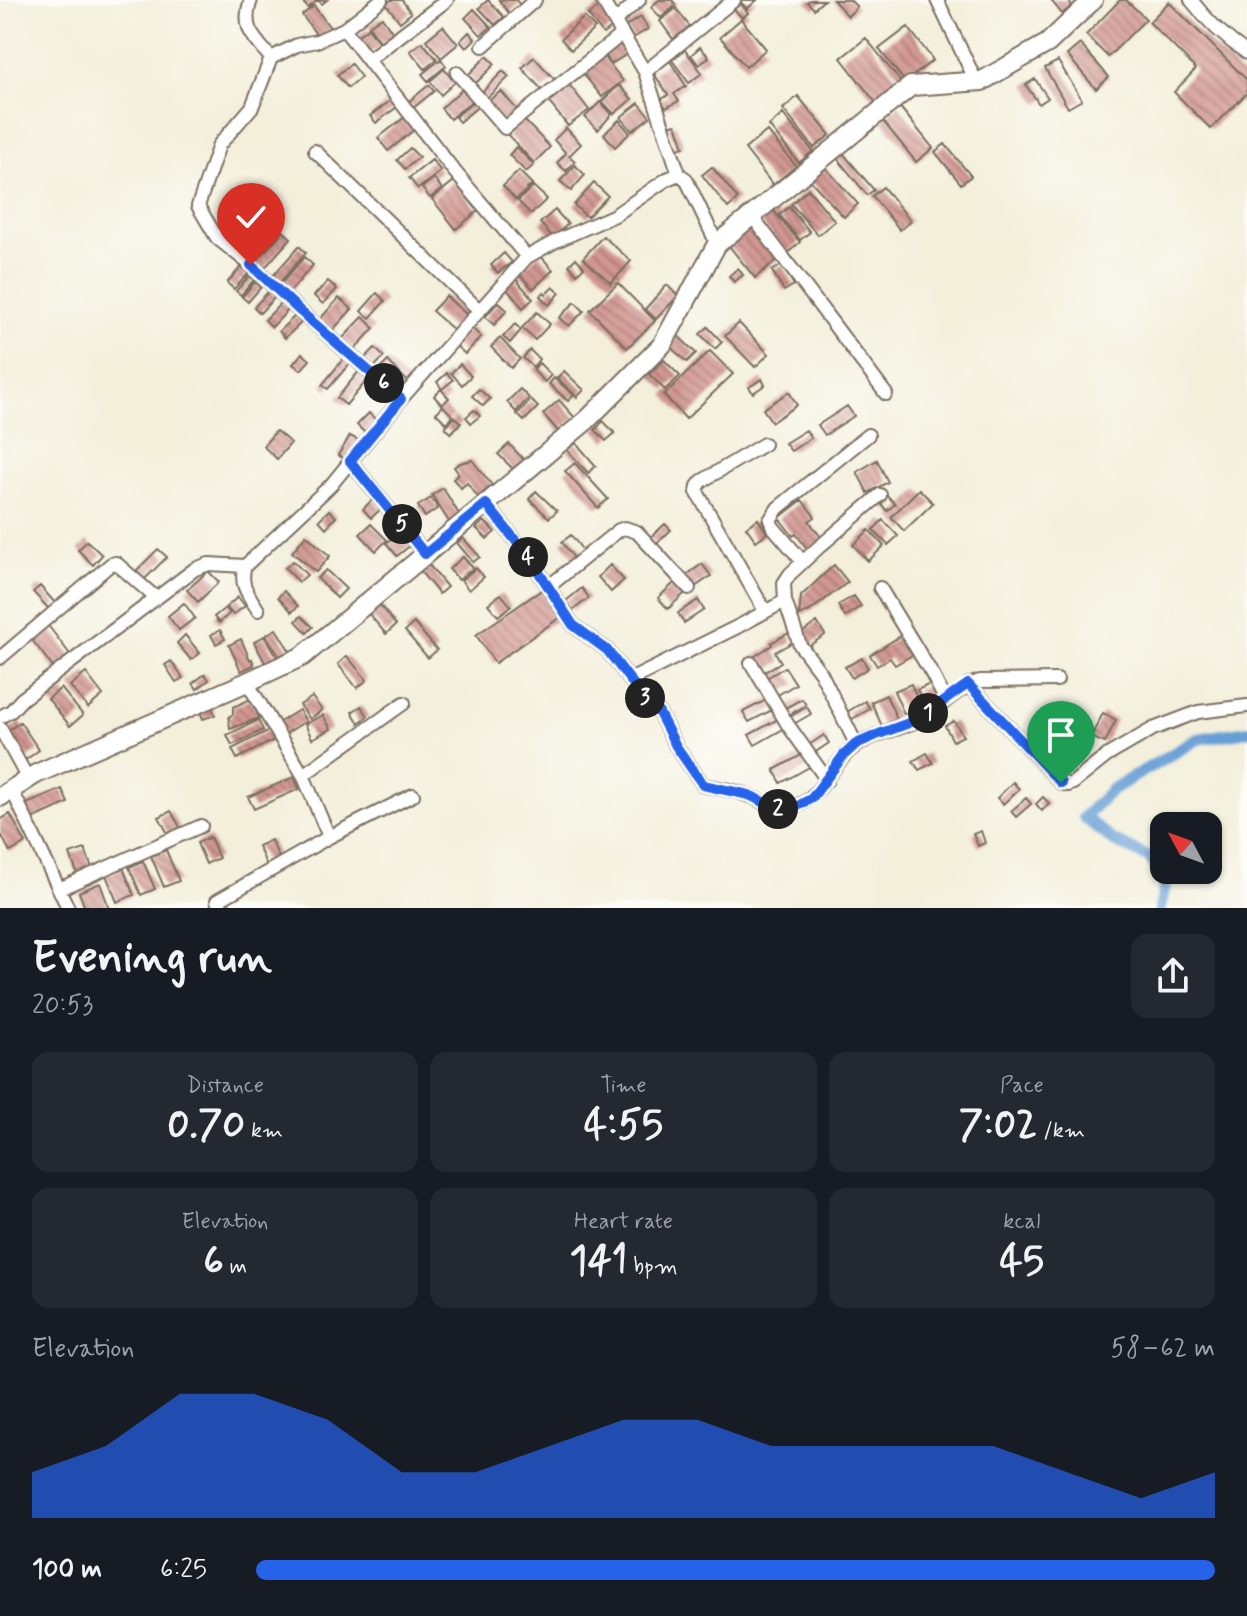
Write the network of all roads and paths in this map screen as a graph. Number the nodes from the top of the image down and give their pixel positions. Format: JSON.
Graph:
{"nodes":[{"id":1,"x":251,"y":0,"type":"edge"},
{"id":2,"x":381,"y":0,"type":"edge"},
{"id":3,"x":447,"y":0,"type":"edge"},
{"id":4,"x":535,"y":0,"type":"edge"},
{"id":5,"x":602,"y":0,"type":"edge"},
{"id":6,"x":639,"y":0,"type":"edge"},
{"id":7,"x":734,"y":0,"type":"edge"},
{"id":8,"x":937,"y":0,"type":"edge"},
{"id":9,"x":1093,"y":0,"type":"edge"},
{"id":10,"x":1191,"y":0,"type":"edge"},
{"id":11,"x":615,"y":21,"type":"junction"},
{"id":12,"x":344,"y":29,"type":"junction"},
{"id":13,"x":622,"y":34,"type":"junction"},
{"id":14,"x":483,"y":46,"type":"dead end"},
{"id":15,"x":1247,"y":53,"type":"edge"},
{"id":16,"x":271,"y":58,"type":"junction"},
{"id":17,"x":369,"y":59,"type":"junction"},
{"id":18,"x":645,"y":72,"type":"junction"},
{"id":19,"x":457,"y":73,"type":"dead end"},
{"id":20,"x":976,"y":81,"type":"junction"},
{"id":21,"x":315,"y":151,"type":"dead end"},
{"id":22,"x":679,"y":174,"type":"junction"},
{"id":23,"x":752,"y":216,"type":"junction"},
{"id":24,"x":717,"y":244,"type":"junction"},
{"id":25,"x":527,"y":257,"type":"junction"},
{"id":26,"x":479,"y":310,"type":"junction"},
{"id":27,"x":886,"y":394,"type":"dead end"},
{"id":28,"x":401,"y":399,"type":"junction"},
{"id":29,"x":868,"y":435,"type":"dead end"},
{"id":30,"x":764,"y":444,"type":"dead end"},
{"id":31,"x":350,"y":461,"type":"junction"},
{"id":32,"x":880,"y":495,"type":"dead end"},
{"id":33,"x":486,"y":504,"type":"junction"},
{"id":34,"x":425,"y":554,"type":"junction"},
{"id":35,"x":803,"y":562,"type":"junction"},
{"id":36,"x":245,"y":566,"type":"junction"},
{"id":37,"x":548,"y":587,"type":"junction"},
{"id":38,"x":689,"y":588,"type":"dead end"},
{"id":39,"x":880,"y":588,"type":"dead end"},
{"id":40,"x":156,"y":598,"type":"junction"},
{"id":41,"x":785,"y":601,"type":"junction"},
{"id":42,"x":258,"y":610,"type":"dead end"},
{"id":43,"x":765,"y":611,"type":"junction"},
{"id":44,"x":0,"y":658,"type":"edge"},
{"id":45,"x":751,"y":663,"type":"dead end"},
{"id":46,"x":630,"y":680,"type":"junction"},
{"id":47,"x":1057,"y":680,"type":"dead end"},
{"id":48,"x":247,"y":682,"type":"junction"},
{"id":49,"x":968,"y":684,"type":"junction"},
{"id":50,"x":946,"y":701,"type":"junction"},
{"id":51,"x":404,"y":703,"type":"dead end"},
{"id":52,"x":1247,"y":706,"type":"edge"},
{"id":53,"x":0,"y":717,"type":"edge"},
{"id":54,"x":0,"y":728,"type":"edge"},
{"id":55,"x":856,"y":744,"type":"junction"},
{"id":56,"x":303,"y":775,"type":"junction"},
{"id":57,"x":28,"y":779,"type":"junction"},
{"id":58,"x":827,"y":780,"type":"junction"},
{"id":59,"x":6,"y":793,"type":"edge"},
{"id":60,"x":413,"y":795,"type":"dead end"},
{"id":61,"x":201,"y":826,"type":"dead end"},
{"id":62,"x":329,"y":837,"type":"junction"},
{"id":63,"x":59,"y":889,"type":"junction"},
{"id":64,"x":220,"y":904,"type":"edge"},
{"id":65,"x":68,"y":908,"type":"edge"},
{"id":66,"x":204,"y":908,"type":"edge"}],
"edges":[{"from":1,"to":16,"type":"street"},
{"from":2,"to":12,"type":"street"},
{"from":3,"to":17,"type":"street"},
{"from":4,"to":14,"type":"street"},
{"from":5,"to":11,"type":"street"},
{"from":6,"to":11,"type":"street"},
{"from":7,"to":18,"type":"street"},
{"from":8,"to":20,"type":"street"},
{"from":9,"to":20,"type":"street"},
{"from":10,"to":15,"type":"street"},
{"from":11,"to":13,"type":"street"},
{"from":12,"to":16,"type":"street"},
{"from":12,"to":17,"type":"street"},
{"from":13,"to":18,"type":"street"},
{"from":13,"to":19,"type":"street"},
{"from":16,"to":28,"type":"street"},
{"from":17,"to":25,"type":"street"},
{"from":18,"to":22,"type":"street"},
{"from":20,"to":23,"type":"street"},
{"from":21,"to":26,"type":"street"},
{"from":22,"to":24,"type":"street"},
{"from":22,"to":25,"type":"street"},
{"from":23,"to":24,"type":"street"},
{"from":23,"to":27,"type":"street"},
{"from":24,"to":33,"type":"street"},
{"from":25,"to":26,"type":"street"},
{"from":26,"to":28,"type":"street"},
{"from":28,"to":31,"type":"street"},
{"from":29,"to":35,"type":"street"},
{"from":30,"to":43,"type":"street"},
{"from":31,"to":34,"type":"street"},
{"from":31,"to":36,"type":"street"},
{"from":32,"to":35,"type":"street"},
{"from":33,"to":34,"type":"street"},
{"from":33,"to":37,"type":"street"},
{"from":34,"to":48,"type":"street"},
{"from":35,"to":41,"type":"street"},
{"from":36,"to":40,"type":"street"},
{"from":36,"to":42,"type":"street"},
{"from":37,"to":38,"type":"street"},
{"from":37,"to":46,"type":"street"},
{"from":39,"to":50,"type":"street"},
{"from":40,"to":44,"type":"street"},
{"from":40,"to":53,"type":"street"},
{"from":41,"to":43,"type":"street"},
{"from":41,"to":55,"type":"street"},
{"from":43,"to":46,"type":"street"},
{"from":45,"to":58,"type":"street"},
{"from":46,"to":58,"type":"street"},
{"from":47,"to":49,"type":"street"},
{"from":48,"to":56,"type":"street"},
{"from":48,"to":57,"type":"street"},
{"from":49,"to":50,"type":"street"},
{"from":49,"to":52,"type":"street"},
{"from":50,"to":55,"type":"street"},
{"from":51,"to":56,"type":"street"},
{"from":54,"to":57,"type":"street"},
{"from":55,"to":58,"type":"street"},
{"from":56,"to":62,"type":"street"},
{"from":57,"to":59,"type":"street"},
{"from":59,"to":63,"type":"street"},
{"from":60,"to":62,"type":"street"},
{"from":61,"to":63,"type":"street"},
{"from":62,"to":64,"type":"street"},
{"from":63,"to":65,"type":"street"},
{"from":64,"to":66,"type":"street"}]}
